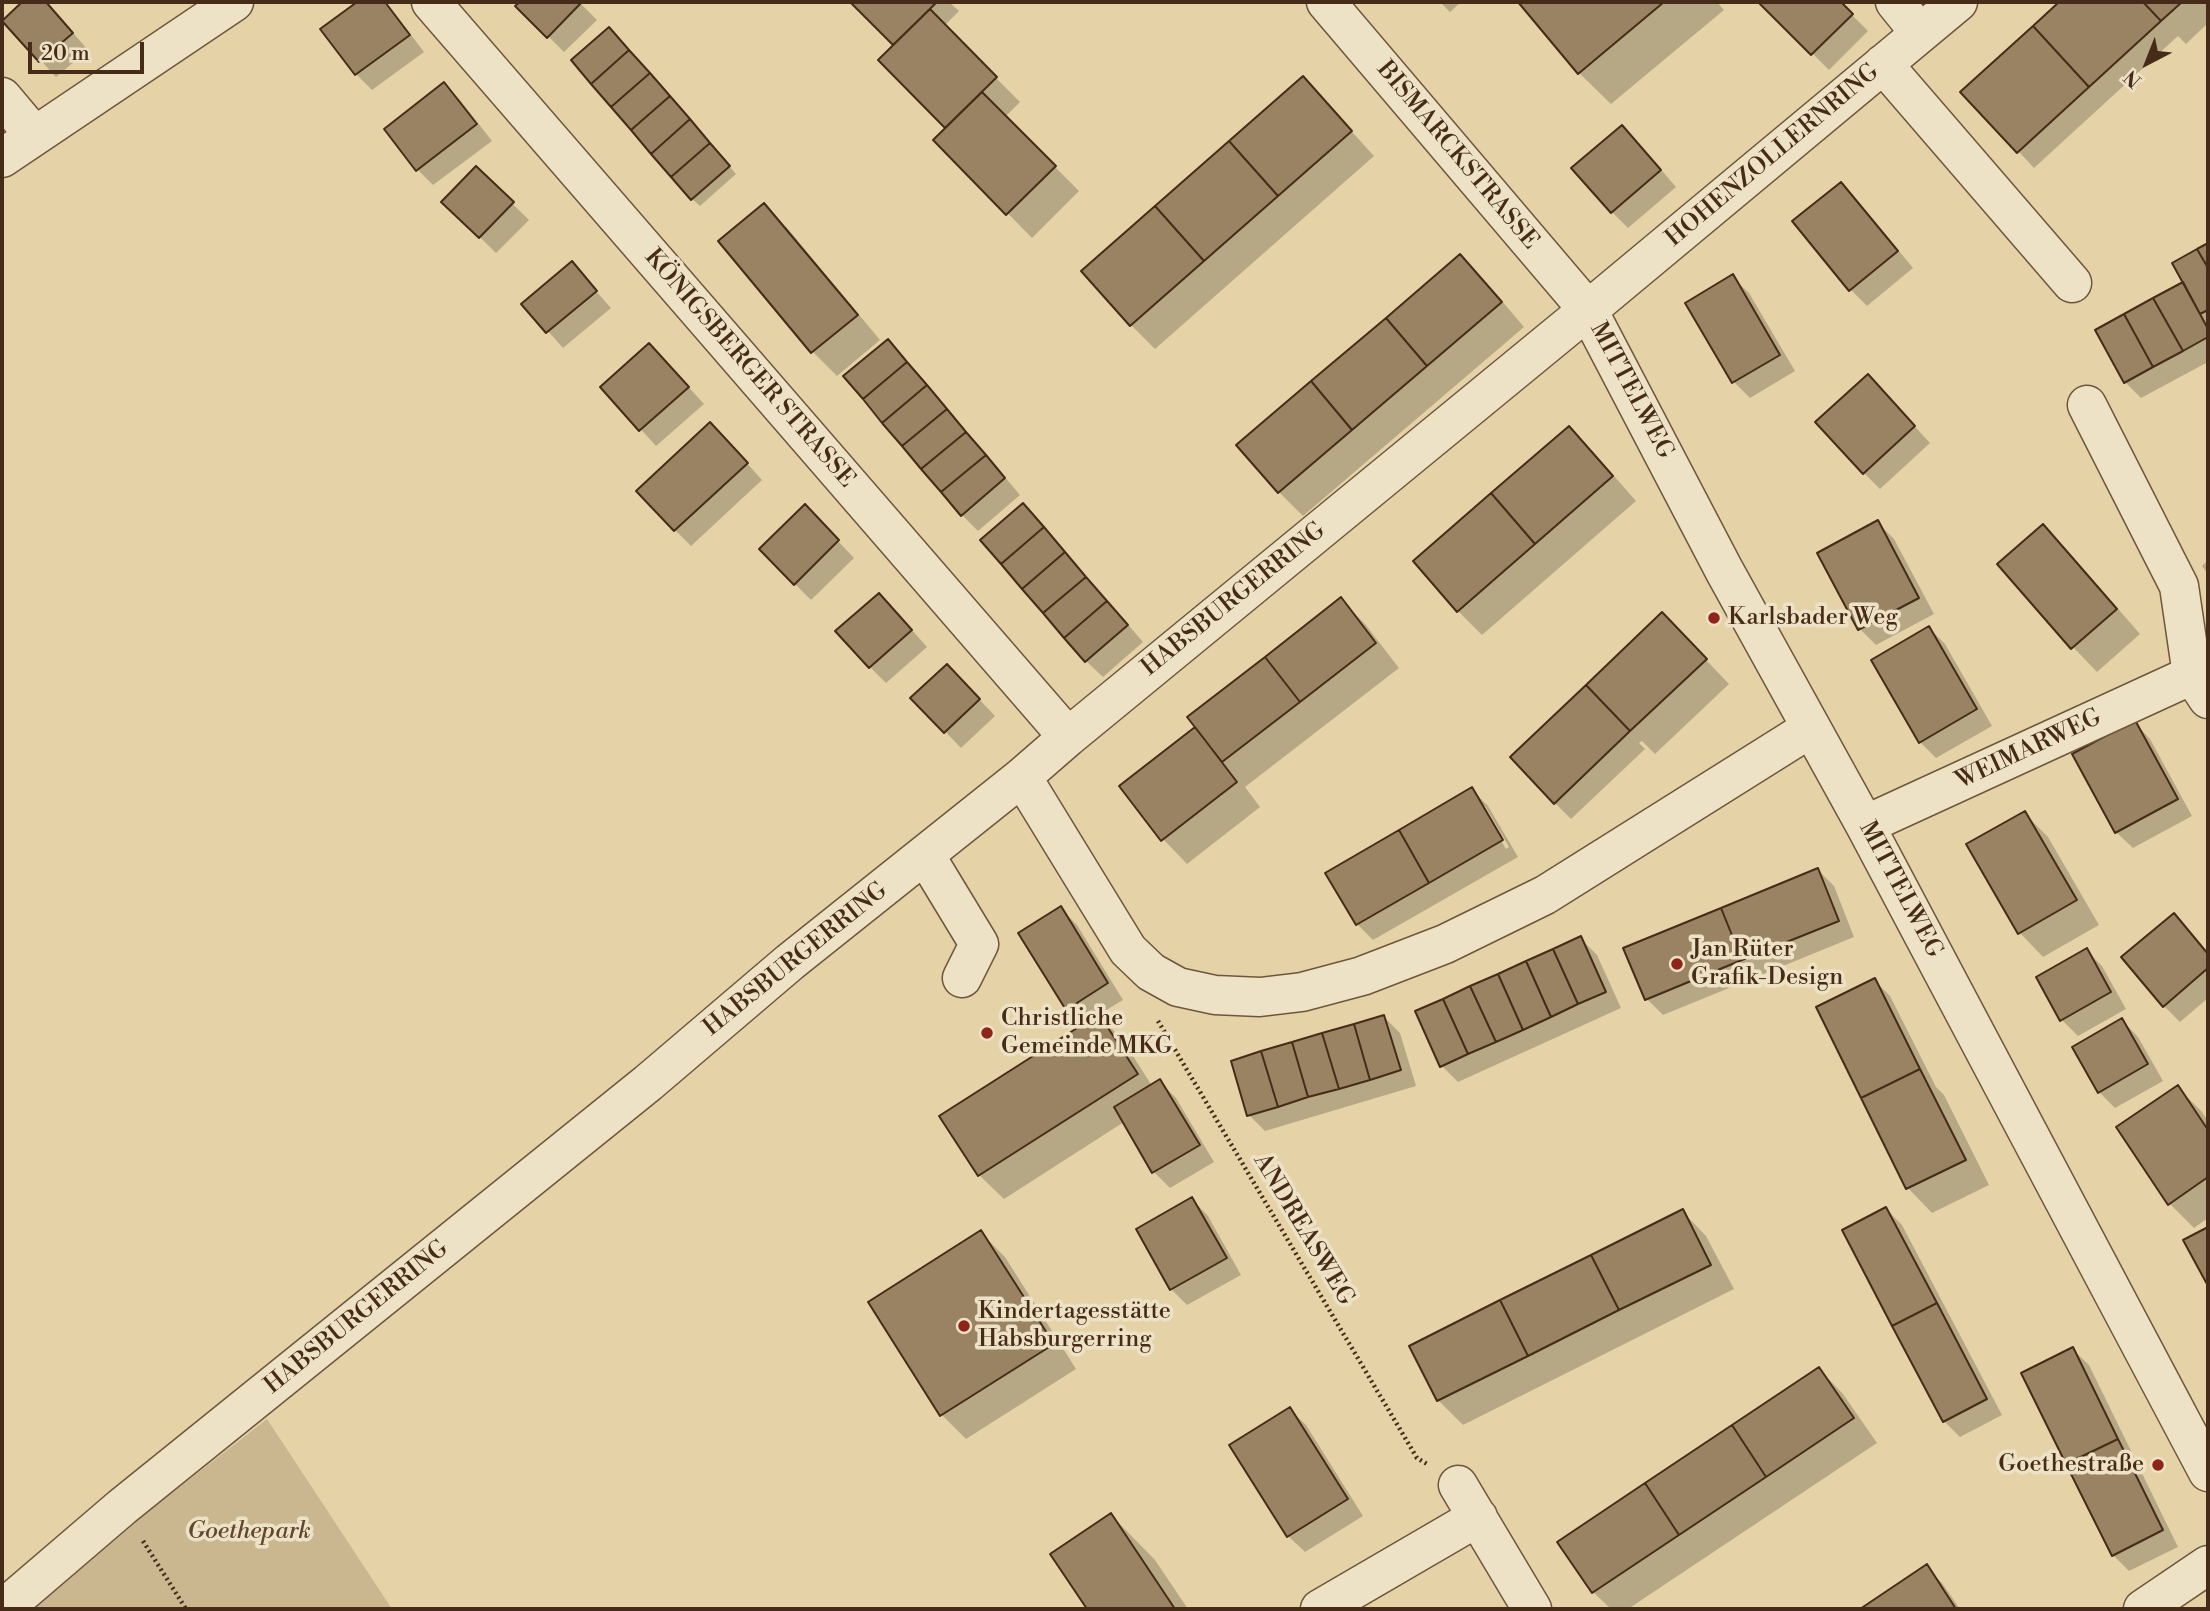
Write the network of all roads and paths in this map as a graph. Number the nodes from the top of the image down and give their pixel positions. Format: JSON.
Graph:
{"nodes":[{"id":1,"x":234,"y":2,"type":"edge"},
{"id":2,"x":431,"y":2,"type":"edge"},
{"id":3,"x":1325,"y":2,"type":"edge"},
{"id":4,"x":1895,"y":2,"type":"edge"},
{"id":5,"x":1958,"y":2,"type":"edge"},
{"id":6,"x":1920,"y":33,"type":"junction"},
{"id":7,"x":1883,"y":64,"type":"junction"},
{"id":8,"x":2,"y":97,"type":"edge"},
{"id":9,"x":34,"y":135,"type":"junction"},
{"id":10,"x":2,"y":158,"type":"edge"},
{"id":11,"x":2072,"y":283,"type":"dead end"},
{"id":12,"x":1588,"y":310,"type":"junction"},
{"id":13,"x":2087,"y":405,"type":"dead end"},
{"id":14,"x":2200,"y":687,"type":"edge"},
{"id":15,"x":1811,"y":729,"type":"junction"},
{"id":16,"x":1068,"y":737,"type":"junction"},
{"id":17,"x":1022,"y":777,"type":"junction"},
{"id":18,"x":1865,"y":825,"type":"junction"},
{"id":19,"x":925,"y":855,"type":"junction"},
{"id":20,"x":1151,"y":972,"type":"junction"},
{"id":21,"x":962,"y":978,"type":"dead end"},
{"id":22,"x":2208,"y":1472,"type":"edge"},
{"id":23,"x":1458,"y":1485,"type":"joint"},
{"id":24,"x":122,"y":1507,"type":"junction"},
{"id":25,"x":1478,"y":1517,"type":"junction"},
{"id":26,"x":2208,"y":1565,"type":"edge"},
{"id":27,"x":3,"y":1609,"type":"edge"},
{"id":28,"x":186,"y":1609,"type":"edge"},
{"id":29,"x":1320,"y":1609,"type":"edge"},
{"id":30,"x":1532,"y":1609,"type":"edge"},
{"id":31,"x":2143,"y":1609,"type":"edge"}],
"edges":[{"from":1,"to":9,"type":"street"},
{"from":2,"to":16,"type":"street","name":"KÖNIGSBERGER STRASSE"},
{"from":3,"to":12,"type":"street","name":"BISMARCKSTRASSE"},
{"from":4,"to":6,"type":"street"},
{"from":5,"to":6,"type":"street","name":"HOHENZOLLERNRING"},
{"from":6,"to":7,"type":"street","name":"HOHENZOLLERNRING"},
{"from":7,"to":11,"type":"street"},
{"from":7,"to":12,"type":"street","name":"HOHENZOLLERNRING"},
{"from":8,"to":9,"type":"street"},
{"from":9,"to":10,"type":"street"},
{"from":12,"to":15,"type":"street","name":"MITTELWEG"},
{"from":12,"to":16,"type":"street","name":"HABSBURGERRING"},
{"from":13,"to":14,"type":"street","name":"WEIMARWEG"},
{"from":14,"to":18,"type":"street","name":"WEIMARWEG"},
{"from":15,"to":18,"type":"street","name":"MITTELWEG"},
{"from":15,"to":20,"type":"street"},
{"from":16,"to":17,"type":"street","name":"HABSBURGERRING"},
{"from":17,"to":19,"type":"street","name":"HABSBURGERRING"},
{"from":17,"to":20,"type":"street"},
{"from":18,"to":22,"type":"street","name":"MITTELWEG"},
{"from":19,"to":21,"type":"street"},
{"from":19,"to":24,"type":"street","name":"HABSBURGERRING"},
{"from":20,"to":23,"type":"path","name":"ANDREASWEG"},
{"from":23,"to":25,"type":"street"},
{"from":24,"to":27,"type":"street","name":"HABSBURGERRING"},
{"from":24,"to":28,"type":"path"},
{"from":25,"to":29,"type":"street"},
{"from":25,"to":30,"type":"street"},
{"from":26,"to":31,"type":"street"}]}
